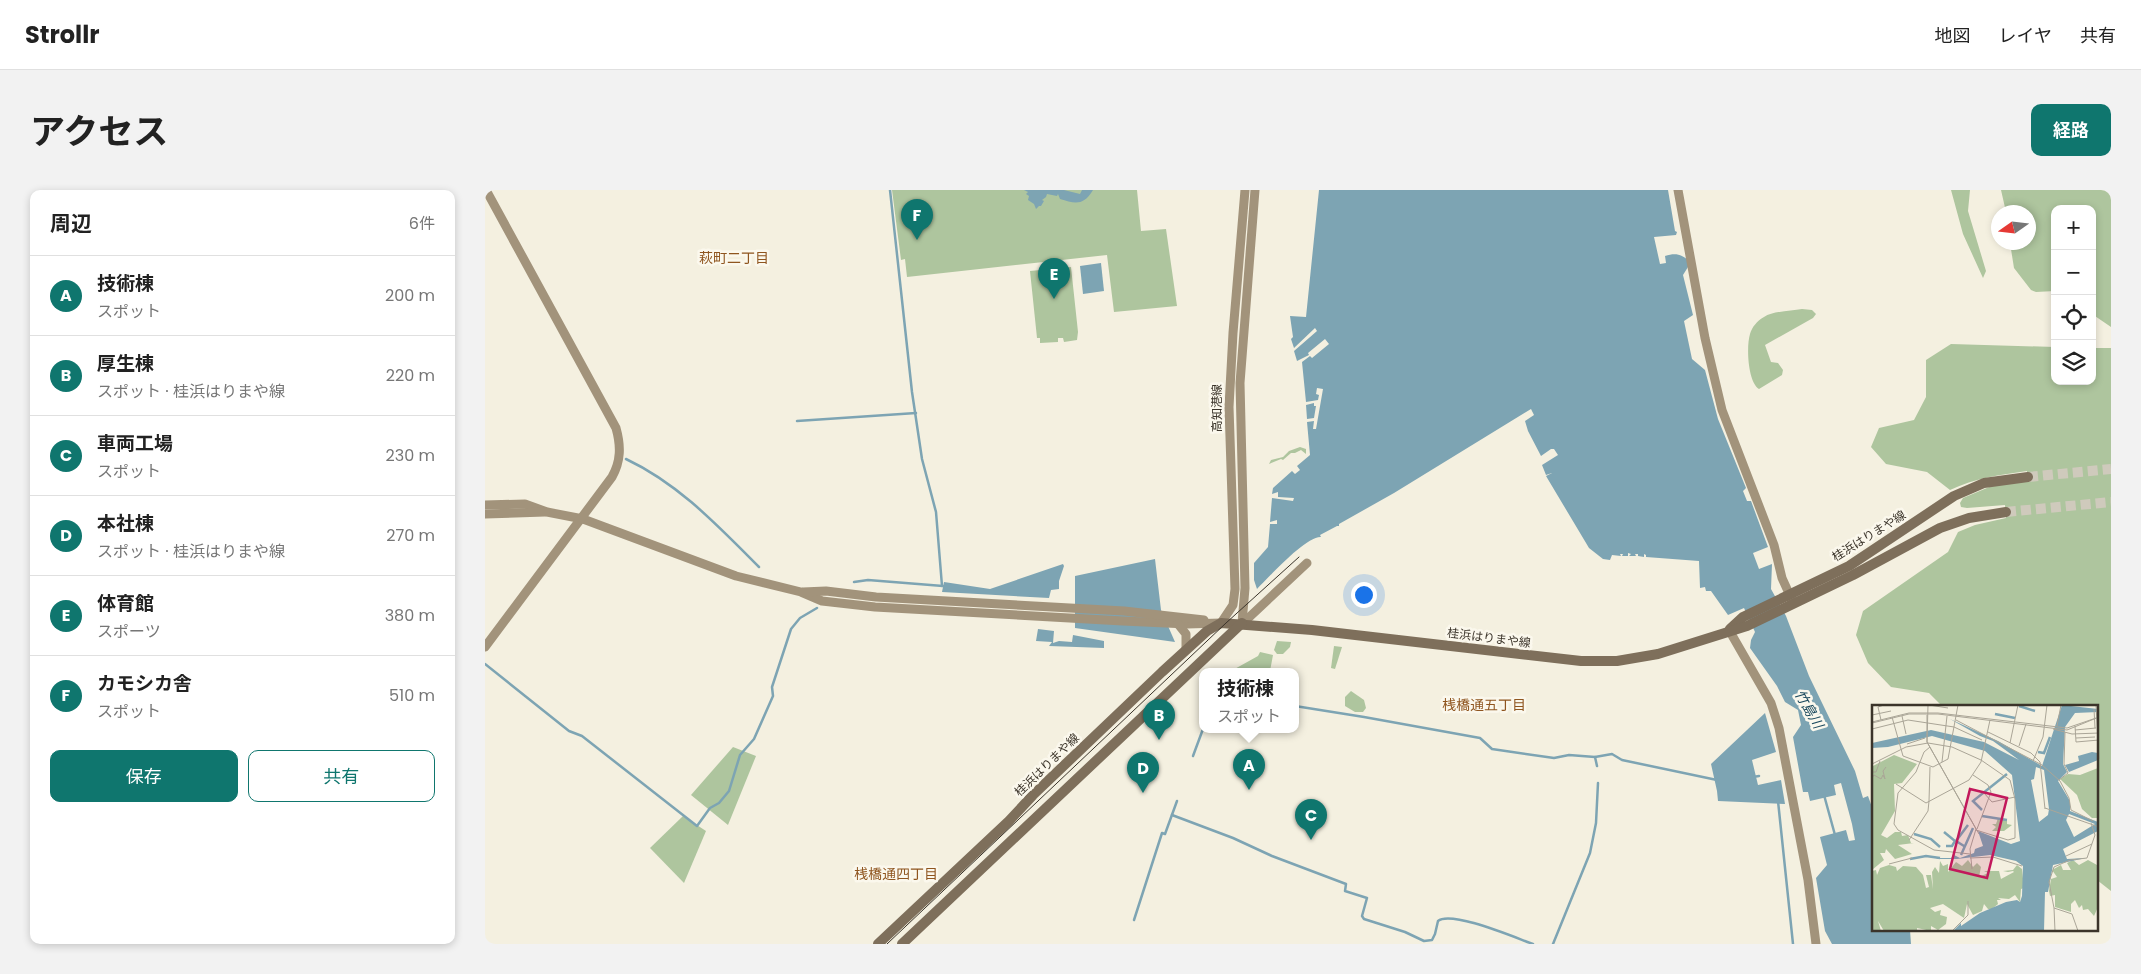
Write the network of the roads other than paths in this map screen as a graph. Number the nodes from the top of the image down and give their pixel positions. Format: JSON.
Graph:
{"nodes":[{"id":1,"x":486,"y":190,"type":"edge"},
{"id":2,"x":1245,"y":190,"type":"edge"},
{"id":3,"x":1255,"y":190,"type":"edge"},
{"id":4,"x":1678,"y":190,"type":"edge"},
{"id":5,"x":2028,"y":477,"type":"tunnel mouth"},
{"id":6,"x":485,"y":505,"type":"edge"},
{"id":7,"x":547,"y":512,"type":"junction"},
{"id":8,"x":2005,"y":512,"type":"tunnel mouth"},
{"id":9,"x":485,"y":514,"type":"edge"},
{"id":10,"x":583,"y":519,"type":"junction"},
{"id":11,"x":1307,"y":563,"type":"dead end"},
{"id":12,"x":801,"y":592,"type":"junction"},
{"id":13,"x":1787,"y":601,"type":"junction"},
{"id":14,"x":1163,"y":619,"type":"junction"},
{"id":15,"x":1221,"y":623,"type":"junction"},
{"id":16,"x":1243,"y":623,"type":"junction"},
{"id":17,"x":1178,"y":624,"type":"junction"},
{"id":18,"x":1729,"y":630,"type":"junction"},
{"id":19,"x":485,"y":647,"type":"edge"},
{"id":20,"x":1187,"y":649,"type":"junction"},
{"id":21,"x":878,"y":944,"type":"edge"},
{"id":22,"x":902,"y":944,"type":"edge"},
{"id":23,"x":1816,"y":944,"type":"edge"}],
"edges":[{"from":1,"to":10,"type":"street"},
{"from":2,"to":15,"type":"street","name":"高知港線"},
{"from":3,"to":16,"type":"street","name":"高知港線"},
{"from":4,"to":13,"type":"street"},
{"from":5,"to":13,"type":"main road","name":"桂浜はりまや線"},
{"from":6,"to":7,"type":"street"},
{"from":7,"to":9,"type":"street"},
{"from":7,"to":10,"type":"street"},
{"from":8,"to":13,"type":"main road","name":"桂浜はりまや線"},
{"from":10,"to":12,"type":"street"},
{"from":10,"to":19,"type":"street"},
{"from":11,"to":16,"type":"street"},
{"from":12,"to":14,"type":"street"},
{"from":12,"to":14,"type":"street"},
{"from":13,"to":18,"type":"main road","name":"桂浜はりまや線"},
{"from":14,"to":15,"type":"street"},
{"from":14,"to":17,"type":"street"},
{"from":15,"to":16,"type":"main road","name":"桂浜はりまや線"},
{"from":15,"to":17,"type":"street"},
{"from":15,"to":20,"type":"main road","name":"桂浜はりまや線"},
{"from":16,"to":18,"type":"main road","name":"桂浜はりまや線"},
{"from":16,"to":22,"type":"main road"},
{"from":17,"to":20,"type":"street"},
{"from":18,"to":23,"type":"street"},
{"from":20,"to":21,"type":"main road","name":"桂浜はりまや線"}]}
